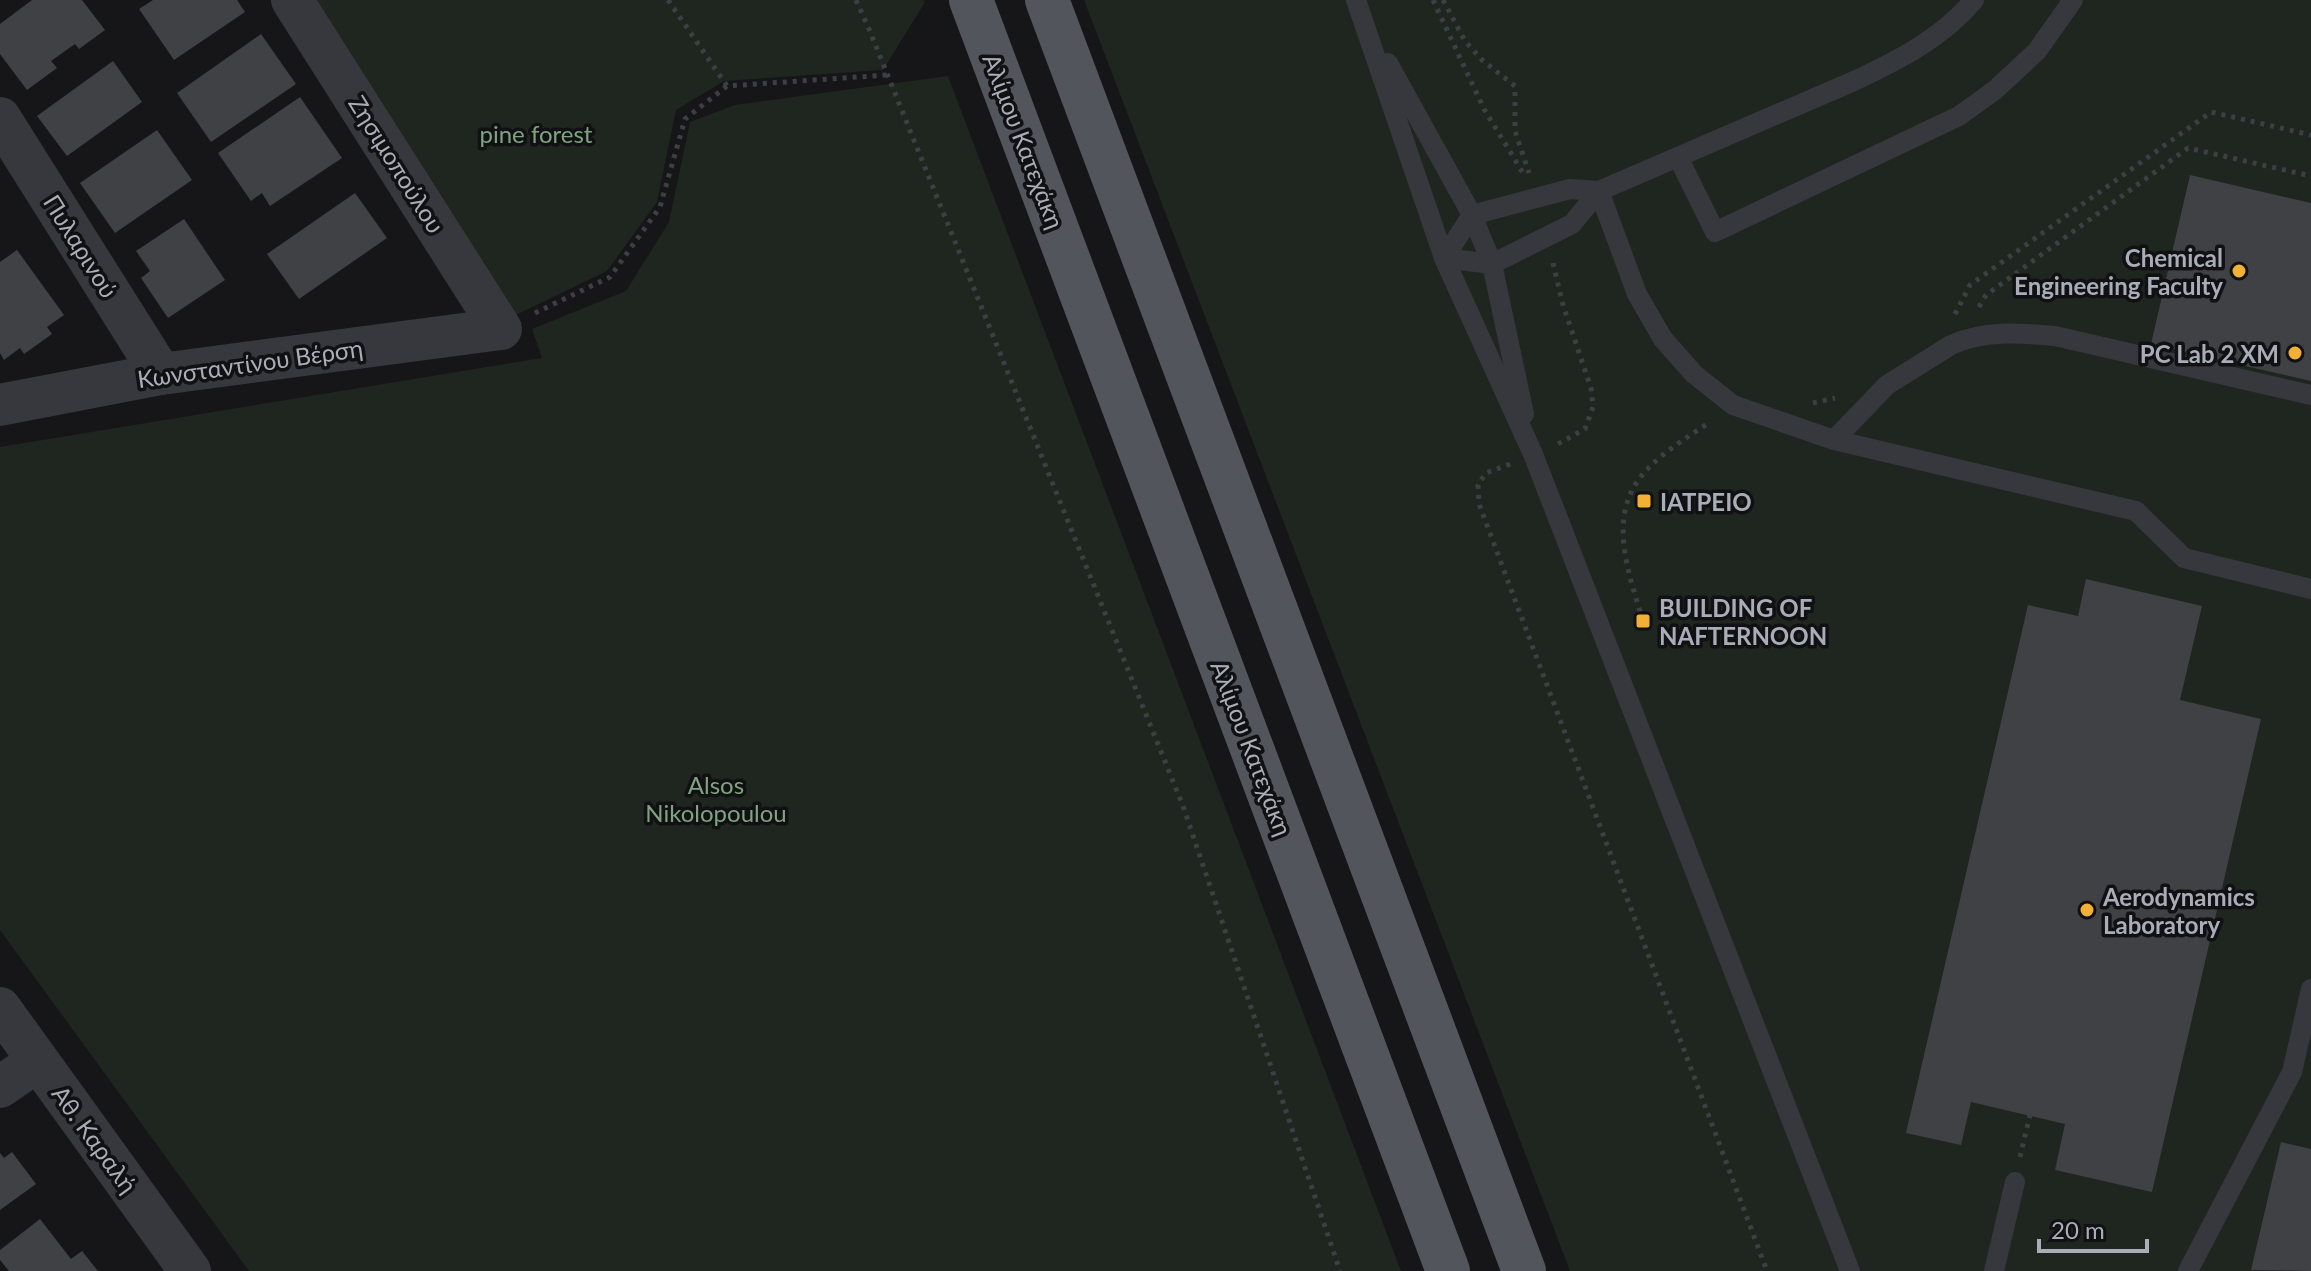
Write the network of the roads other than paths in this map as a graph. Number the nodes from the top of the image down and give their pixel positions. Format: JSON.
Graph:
{"nodes":[{"id":1,"x":292,"y":0,"type":"edge"},
{"id":2,"x":971,"y":0,"type":"edge"},
{"id":3,"x":1047,"y":0,"type":"edge"},
{"id":4,"x":1974,"y":0,"type":"edge"},
{"id":5,"x":2073,"y":0,"type":"edge"},
{"id":6,"x":1360,"y":8,"type":"edge"},
{"id":7,"x":0,"y":118,"type":"edge"},
{"id":8,"x":1678,"y":157,"type":"junction"},
{"id":9,"x":1599,"y":191,"type":"junction"},
{"id":10,"x":1472,"y":215,"type":"junction"},
{"id":11,"x":1444,"y":258,"type":"junction"},
{"id":12,"x":1492,"y":264,"type":"junction"},
{"id":13,"x":501,"y":329,"type":"joint"},
{"id":14,"x":161,"y":374,"type":"junction"},
{"id":15,"x":2311,"y":395,"type":"edge"},
{"id":16,"x":0,"y":405,"type":"edge"},
{"id":17,"x":1834,"y":440,"type":"junction"},
{"id":18,"x":1533,"y":454,"type":"junction"},
{"id":19,"x":2311,"y":589,"type":"edge"},
{"id":20,"x":2311,"y":989,"type":"edge"},
{"id":21,"x":0,"y":1008,"type":"edge"},
{"id":22,"x":38,"y":1061,"type":"junction"},
{"id":23,"x":0,"y":1087,"type":"edge"},
{"id":24,"x":2015,"y":1182,"type":"road end"},
{"id":25,"x":190,"y":1271,"type":"edge"},
{"id":26,"x":1448,"y":1271,"type":"edge"},
{"id":27,"x":1524,"y":1271,"type":"edge"},
{"id":28,"x":1850,"y":1271,"type":"edge"},
{"id":29,"x":1994,"y":1271,"type":"edge"},
{"id":30,"x":2188,"y":1271,"type":"edge"}],
"edges":[{"from":1,"to":13,"type":"street","name":"Ζησιμοπούλου"},
{"from":2,"to":26,"type":"main road","name":"Αλίμου Κατεχάκη"},
{"from":3,"to":27,"type":"main road"},
{"from":4,"to":8,"type":"lane"},
{"from":5,"to":8,"type":"lane"},
{"from":6,"to":10,"type":"lane"},
{"from":6,"to":11,"type":"lane"},
{"from":7,"to":14,"type":"street","name":"Πυλαρινού"},
{"from":8,"to":9,"type":"lane"},
{"from":9,"to":10,"type":"lane"},
{"from":9,"to":12,"type":"lane"},
{"from":9,"to":17,"type":"lane"},
{"from":10,"to":11,"type":"lane"},
{"from":10,"to":12,"type":"lane"},
{"from":11,"to":12,"type":"lane"},
{"from":11,"to":18,"type":"lane"},
{"from":12,"to":18,"type":"lane"},
{"from":13,"to":14,"type":"street","name":"Κωνσταντίνου Βέρση"},
{"from":14,"to":16,"type":"street","name":"Κωνσταντίνου Βέρση"},
{"from":15,"to":17,"type":"lane"},
{"from":17,"to":19,"type":"lane"},
{"from":18,"to":28,"type":"lane"},
{"from":20,"to":30,"type":"lane"},
{"from":21,"to":22,"type":"street","name":"Αθ. Καραλή"},
{"from":22,"to":23,"type":"street"},
{"from":22,"to":25,"type":"street","name":"Αθ. Καραλή"},
{"from":24,"to":29,"type":"lane"}]}
